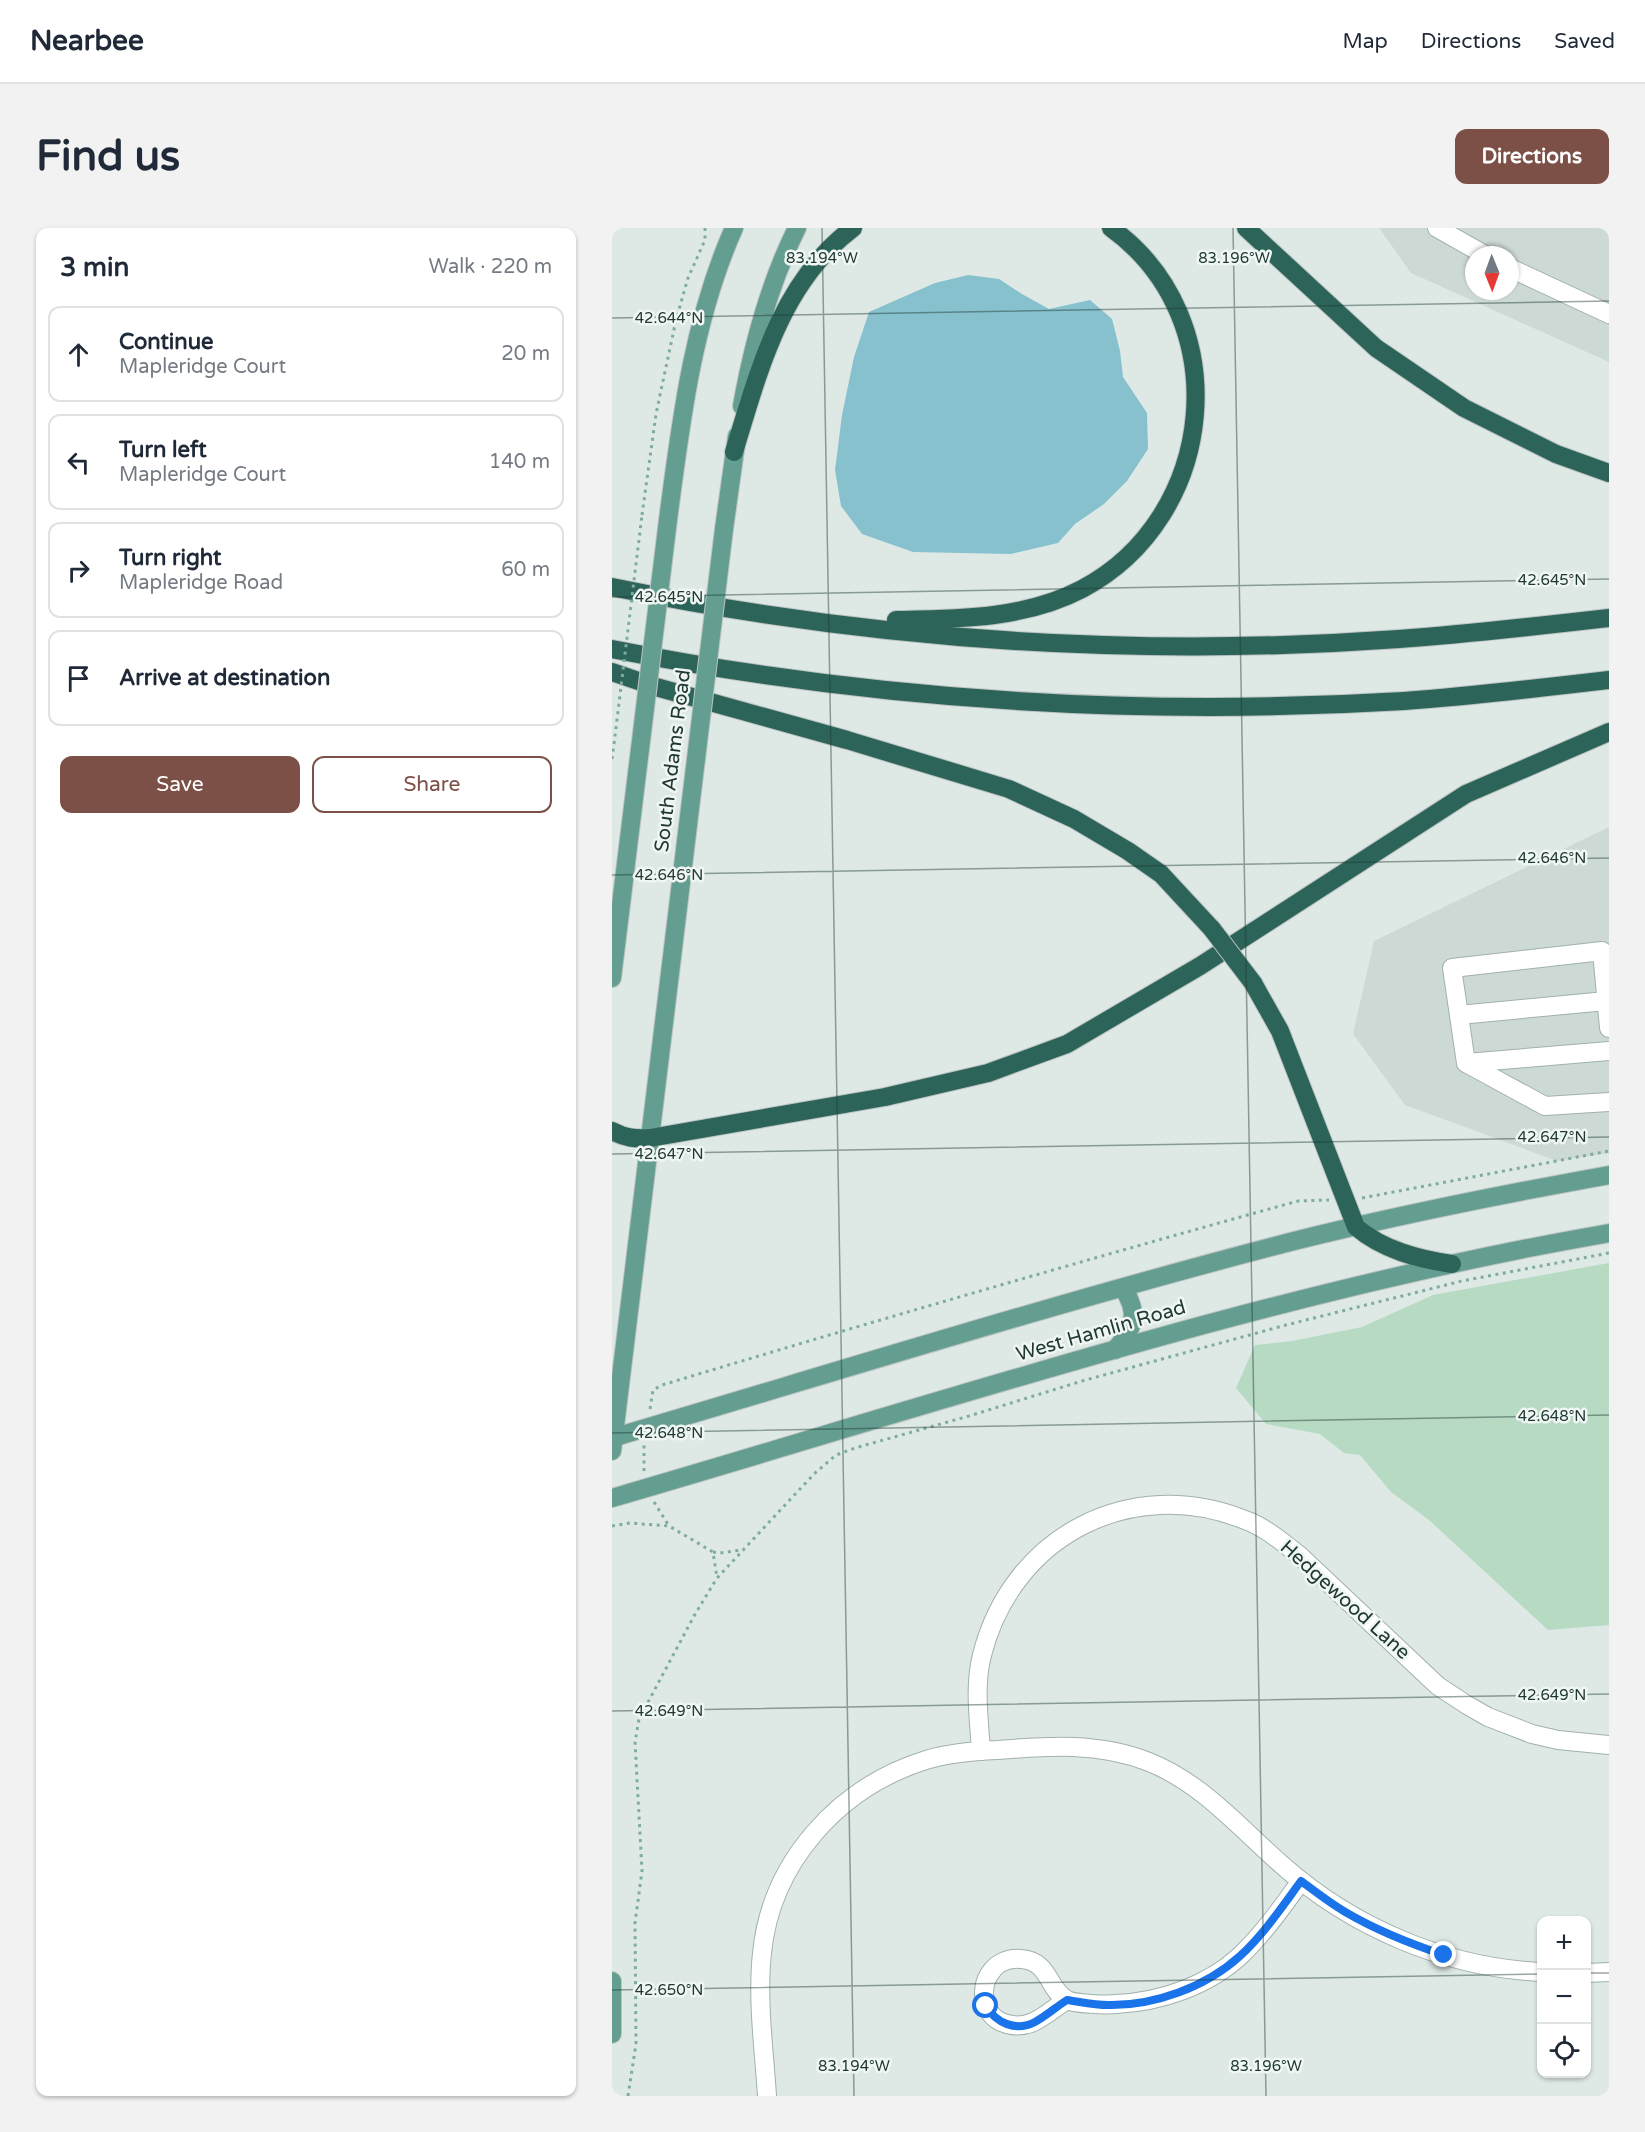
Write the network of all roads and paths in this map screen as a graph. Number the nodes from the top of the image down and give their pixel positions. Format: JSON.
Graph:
{"nodes":[{"id":1,"x":705,"y":228,"type":"edge"},
{"id":2,"x":734,"y":228,"type":"edge"},
{"id":3,"x":797,"y":228,"type":"edge"},
{"id":4,"x":853,"y":228,"type":"edge"},
{"id":5,"x":1111,"y":228,"type":"edge"},
{"id":6,"x":1125,"y":228,"type":"edge"},
{"id":7,"x":1246,"y":228,"type":"edge"},
{"id":8,"x":1437,"y":228,"type":"edge"},
{"id":9,"x":1469,"y":246,"type":"edge"},
{"id":10,"x":1143,"y":258,"type":"junction"},
{"id":11,"x":1519,"y":272,"type":"edge"},
{"id":12,"x":1609,"y":314,"type":"edge"},
{"id":13,"x":734,"y":452,"type":"junction"},
{"id":14,"x":1609,"y":473,"type":"edge"},
{"id":15,"x":612,"y":587,"type":"edge"},
{"id":16,"x":1609,"y":618,"type":"edge"},
{"id":17,"x":816,"y":621,"type":"junction"},
{"id":18,"x":612,"y":649,"type":"edge"},
{"id":19,"x":612,"y":672,"type":"edge"},
{"id":20,"x":1609,"y":680,"type":"edge"},
{"id":21,"x":1609,"y":732,"type":"edge"},
{"id":22,"x":612,"y":759,"type":"edge"},
{"id":23,"x":612,"y":978,"type":"edge"},
{"id":24,"x":1606,"y":1001,"type":"junction"},
{"id":25,"x":1459,"y":1015,"type":"junction"},
{"id":26,"x":1609,"y":1028,"type":"edge"},
{"id":27,"x":1609,"y":1051,"type":"edge"},
{"id":28,"x":1466,"y":1063,"type":"junction"},
{"id":29,"x":1609,"y":1102,"type":"edge"},
{"id":30,"x":612,"y":1131,"type":"edge"},
{"id":31,"x":650,"y":1138,"type":"junction"},
{"id":32,"x":1609,"y":1151,"type":"edge"},
{"id":33,"x":1609,"y":1175,"type":"edge"},
{"id":34,"x":1345,"y":1199,"type":"junction"},
{"id":35,"x":1356,"y":1227,"type":"junction"},
{"id":36,"x":1609,"y":1233,"type":"edge"},
{"id":37,"x":1609,"y":1253,"type":"edge"},
{"id":38,"x":1452,"y":1264,"type":"junction"},
{"id":39,"x":1123,"y":1288,"type":"junction"},
{"id":40,"x":1115,"y":1350,"type":"junction"},
{"id":41,"x":653,"y":1390,"type":"dead end"},
{"id":42,"x":644,"y":1440,"type":"dead end"},
{"id":43,"x":612,"y":1443,"type":"edge"},
{"id":44,"x":644,"y":1477,"type":"dead end"},
{"id":45,"x":612,"y":1498,"type":"edge"},
{"id":46,"x":652,"y":1499,"type":"dead end"},
{"id":47,"x":612,"y":1526,"type":"edge"},
{"id":48,"x":669,"y":1526,"type":"junction"},
{"id":49,"x":742,"y":1550,"type":"junction"},
{"id":50,"x":713,"y":1552,"type":"junction"},
{"id":51,"x":717,"y":1578,"type":"junction"},
{"id":52,"x":1609,"y":1745,"type":"edge"},
{"id":53,"x":981,"y":1751,"type":"junction"},
{"id":54,"x":1301,"y":1881,"type":"junction"},
{"id":55,"x":1537,"y":1972,"type":"edge"},
{"id":56,"x":1609,"y":1972,"type":"edge"},
{"id":57,"x":1591,"y":1973,"type":"edge"},
{"id":58,"x":612,"y":1981,"type":"edge"},
{"id":59,"x":1067,"y":2000,"type":"junction"},
{"id":60,"x":612,"y":2034,"type":"edge"},
{"id":61,"x":628,"y":2096,"type":"edge"},
{"id":62,"x":767,"y":2096,"type":"edge"}],
"edges":[{"from":1,"to":22,"type":"path","bridge":true},
{"from":2,"to":23,"type":"main road","name":"South Adams Road","bridge":true},
{"from":3,"to":13,"type":"main road","name":"South Adams Road"},
{"from":4,"to":13,"type":"highway"},
{"from":5,"to":10,"type":"highway"},
{"from":6,"to":10,"type":"highway"},
{"from":7,"to":14,"type":"highway"},
{"from":8,"to":9,"type":"street"},
{"from":10,"to":17,"type":"highway"},
{"from":11,"to":12,"type":"street"},
{"from":13,"to":31,"type":"main road","name":"South Adams Road","bridge":true},
{"from":15,"to":17,"type":"highway"},
{"from":16,"to":17,"type":"highway"},
{"from":18,"to":20,"type":"highway"},
{"from":19,"to":34,"type":"highway","bridge":true},
{"from":21,"to":31,"type":"highway"},
{"from":24,"to":25,"type":"street"},
{"from":24,"to":25,"type":"street"},
{"from":24,"to":26,"type":"street"},
{"from":25,"to":28,"type":"street"},
{"from":27,"to":28,"type":"street"},
{"from":28,"to":29,"type":"street"},
{"from":30,"to":31,"type":"highway"},
{"from":31,"to":43,"type":"main road","name":"South Adams Road"},
{"from":32,"to":34,"type":"path"},
{"from":33,"to":35,"type":"main road","name":"West Hamlin Road"},
{"from":34,"to":35,"type":"highway"},
{"from":34,"to":41,"type":"path"},
{"from":35,"to":38,"type":"highway"},
{"from":35,"to":39,"type":"main road","name":"West Hamlin Road"},
{"from":36,"to":38,"type":"main road","name":"West Hamlin Road"},
{"from":37,"to":49,"type":"path"},
{"from":38,"to":40,"type":"main road","name":"West Hamlin Road"},
{"from":39,"to":40,"type":"main road"},
{"from":39,"to":43,"type":"main road","name":"West Hamlin Road"},
{"from":40,"to":45,"type":"main road","name":"West Hamlin Road"},
{"from":42,"to":44,"type":"path"},
{"from":46,"to":48,"type":"path"},
{"from":47,"to":48,"type":"path"},
{"from":48,"to":50,"type":"path"},
{"from":49,"to":50,"type":"path"},
{"from":49,"to":51,"type":"path"},
{"from":50,"to":51,"type":"path"},
{"from":51,"to":61,"type":"path"},
{"from":52,"to":53,"type":"street","name":"Hedgewood Lane"},
{"from":53,"to":54,"type":"street"},
{"from":53,"to":62,"type":"street"},
{"from":54,"to":55,"type":"street"},
{"from":54,"to":59,"type":"street"},
{"from":56,"to":57,"type":"street"},
{"from":58,"to":60,"type":"main road"},
{"from":59,"to":59,"type":"street"}]}
